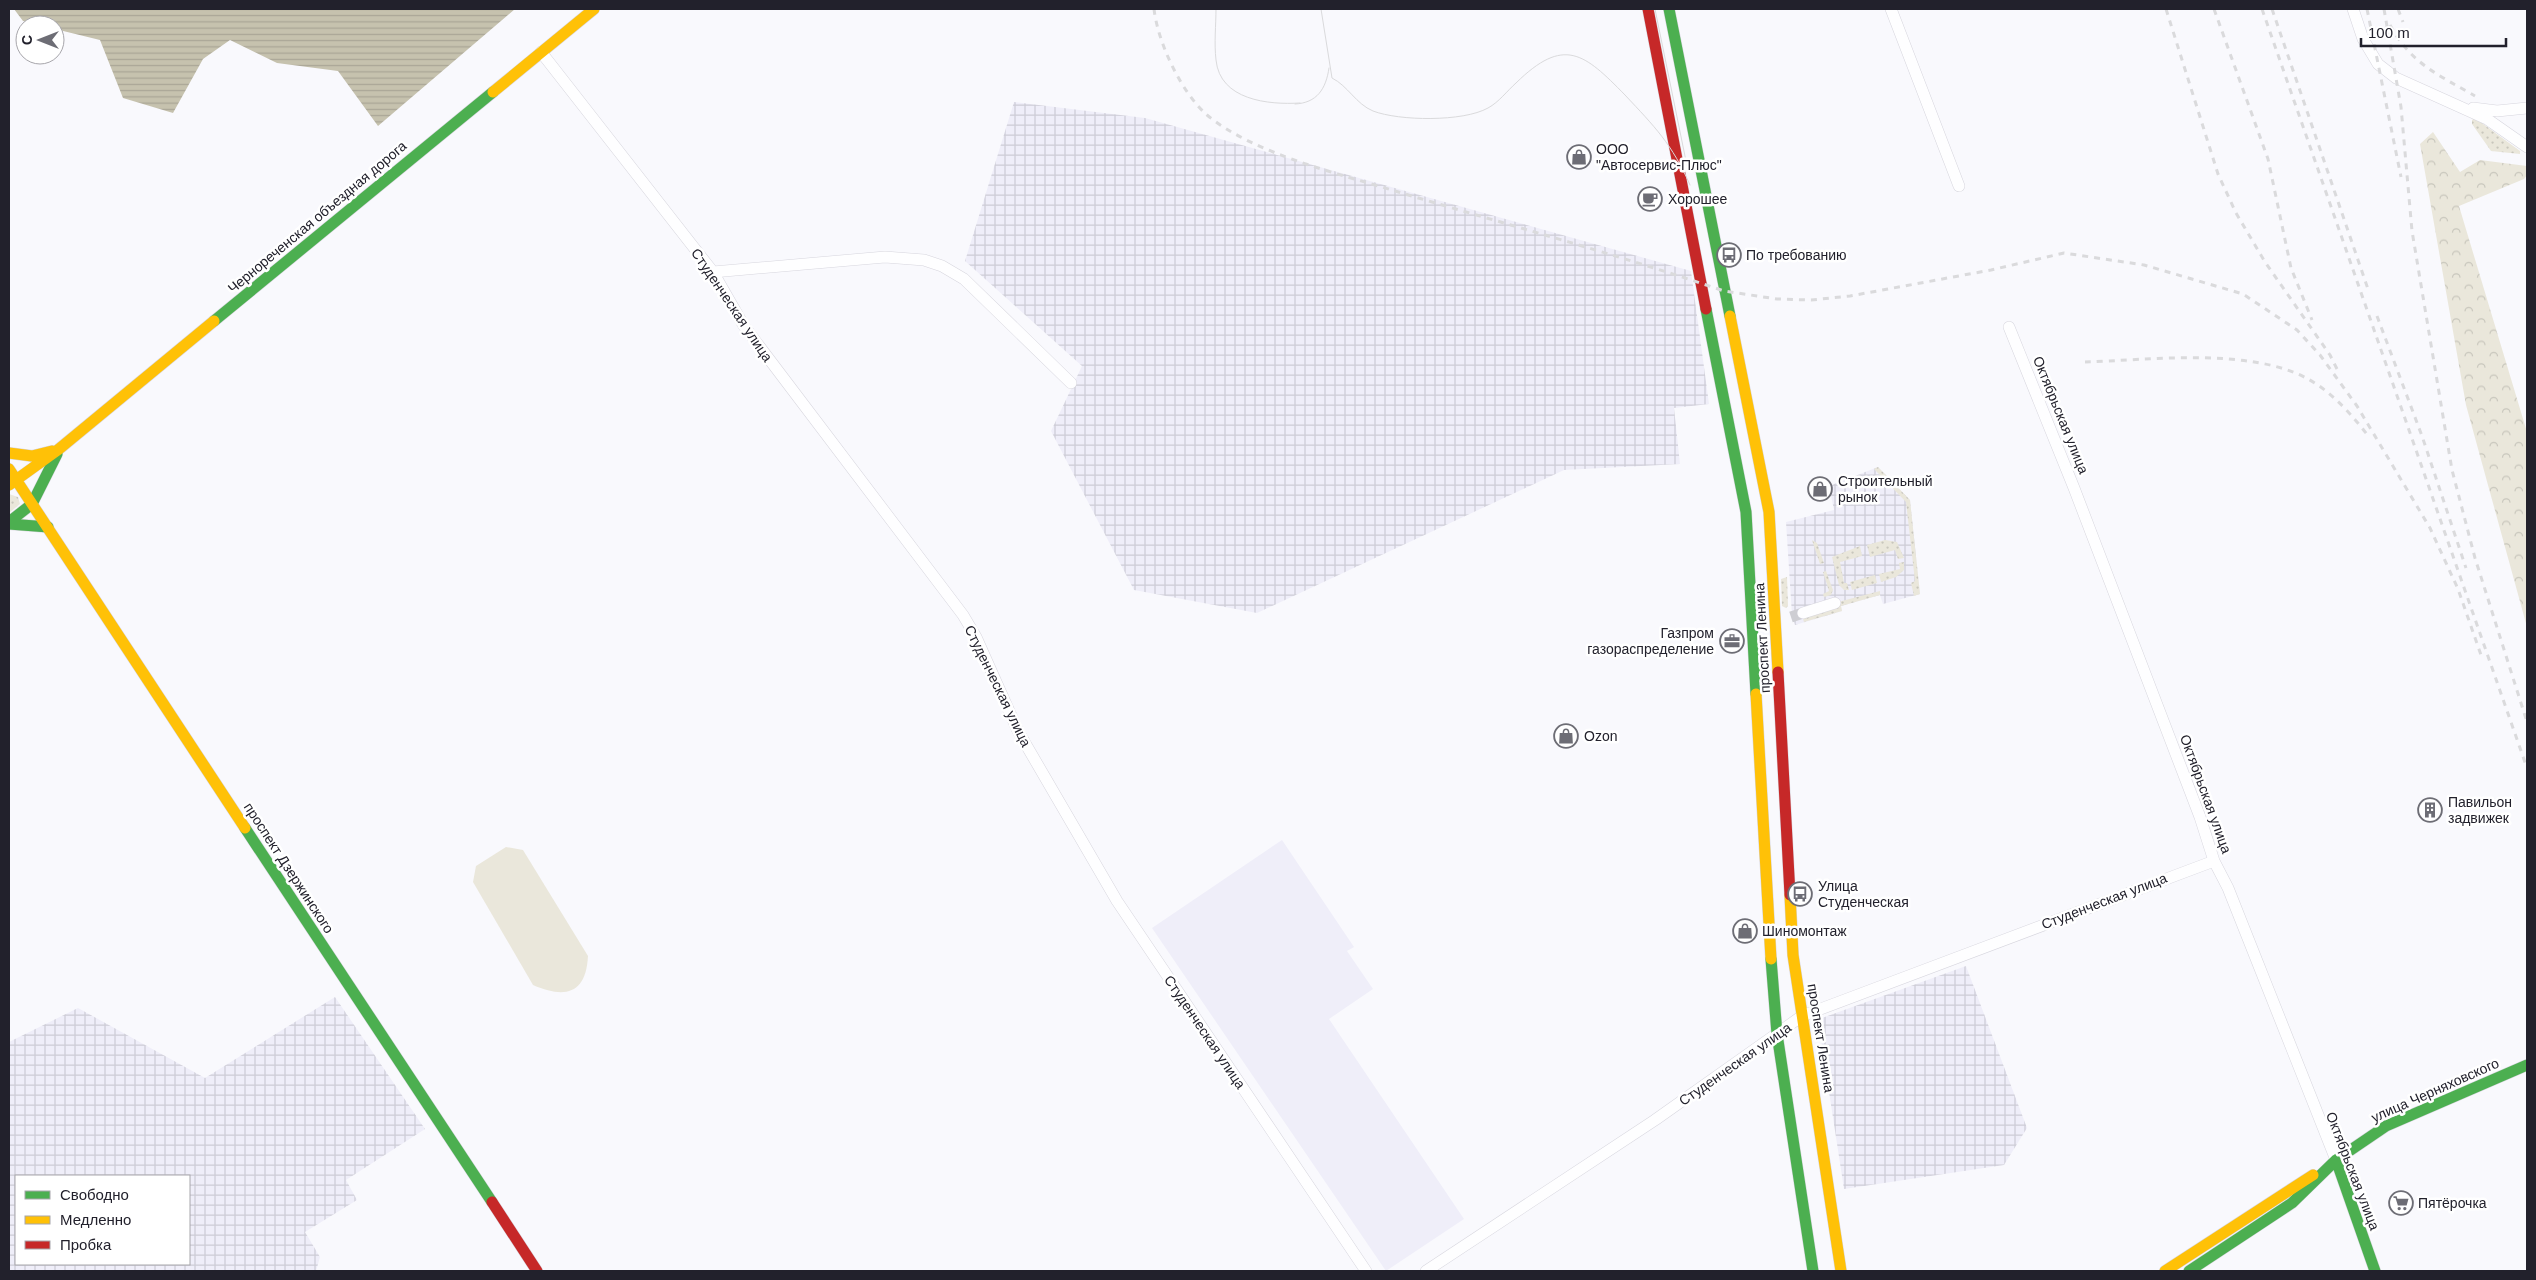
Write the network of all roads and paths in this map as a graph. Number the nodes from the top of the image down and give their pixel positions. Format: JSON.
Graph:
{"nodes":[{"id":1,"x":594,"y":9,"type":"edge"},
{"id":2,"x":1648,"y":9,"type":"edge"},
{"id":3,"x":1669,"y":9,"type":"edge"},
{"id":4,"x":1891,"y":9,"type":"edge"},
{"id":5,"x":2353,"y":9,"type":"edge"},
{"id":6,"x":541,"y":52,"type":"junction"},
{"id":7,"x":2459,"y":106,"type":"junction"},
{"id":8,"x":2527,"y":108,"type":"edge"},
{"id":9,"x":2527,"y":147,"type":"edge"},
{"id":10,"x":1959,"y":186,"type":"dead end"},
{"id":11,"x":713,"y":272,"type":"junction"},
{"id":12,"x":2008,"y":327,"type":"dead end"},
{"id":13,"x":1071,"y":384,"type":"dead end"},
{"id":14,"x":59,"y":449,"type":"junction"},
{"id":15,"x":9,"y":453,"type":"edge"},
{"id":16,"x":9,"y":469,"type":"edge"},
{"id":17,"x":13,"y":483,"type":"edge"},
{"id":18,"x":32,"y":504,"type":"junction"},
{"id":19,"x":9,"y":523,"type":"edge"},
{"id":20,"x":48,"y":527,"type":"junction"},
{"id":21,"x":1835,"y":603,"type":"dead end"},
{"id":22,"x":1803,"y":613,"type":"tunnel mouth"},
{"id":23,"x":2214,"y":861,"type":"junction"},
{"id":24,"x":1802,"y":1016,"type":"junction"},
{"id":25,"x":1777,"y":1034,"type":"junction"},
{"id":26,"x":2527,"y":1065,"type":"edge"},
{"id":27,"x":2336,"y":1160,"type":"junction"},
{"id":28,"x":537,"y":1271,"type":"edge"},
{"id":29,"x":1366,"y":1271,"type":"edge"},
{"id":30,"x":1426,"y":1271,"type":"edge"},
{"id":31,"x":1813,"y":1271,"type":"edge"},
{"id":32,"x":1841,"y":1271,"type":"edge"},
{"id":33,"x":2165,"y":1271,"type":"edge"},
{"id":34,"x":2189,"y":1271,"type":"edge"},
{"id":35,"x":2375,"y":1271,"type":"edge"}],
"edges":[{"from":1,"to":6,"type":"main road","name":"Чернореченская объездная дорога"},
{"from":2,"to":25,"type":"main road","name":"проспект Ленина"},
{"from":3,"to":24,"type":"main road","name":"проспект Ленина"},
{"from":4,"to":10,"type":"street"},
{"from":5,"to":7,"type":"street"},
{"from":6,"to":11,"type":"street","name":"Студенческая улица"},
{"from":6,"to":14,"type":"main road","name":"Чернореченская объездная дорога"},
{"from":7,"to":8,"type":"street"},
{"from":7,"to":9,"type":"street"},
{"from":11,"to":13,"type":"street"},
{"from":11,"to":29,"type":"street","name":"Студенческая улица"},
{"from":12,"to":23,"type":"street","name":"Октябрьская улица"},
{"from":14,"to":15,"type":"main road"},
{"from":14,"to":17,"type":"main road","name":"Чернореченская объездная дорога"},
{"from":14,"to":18,"type":"main road"},
{"from":16,"to":17,"type":"main road","name":"проспект Дзержинского"},
{"from":17,"to":18,"type":"main road","name":"проспект Дзержинского"},
{"from":18,"to":19,"type":"main road"},
{"from":18,"to":20,"type":"main road","name":"проспект Дзержинского"},
{"from":19,"to":20,"type":"main road"},
{"from":20,"to":28,"type":"main road","name":"проспект Дзержинского"},
{"from":21,"to":22,"type":"street"},
{"from":23,"to":24,"type":"street","name":"Студенческая улица"},
{"from":23,"to":27,"type":"street","name":"Октябрьская улица"},
{"from":24,"to":25,"type":"street","name":"Студенческая улица"},
{"from":24,"to":32,"type":"main road","name":"проспект Ленина"},
{"from":25,"to":30,"type":"street","name":"Студенческая улица"},
{"from":25,"to":31,"type":"main road","name":"проспект Ленина"},
{"from":26,"to":27,"type":"main road","name":"улица Черняховского"},
{"from":27,"to":33,"type":"main road"},
{"from":27,"to":34,"type":"main road","name":"улица Черняховского"},
{"from":27,"to":35,"type":"main road","name":"Октябрьская улица"}]}
